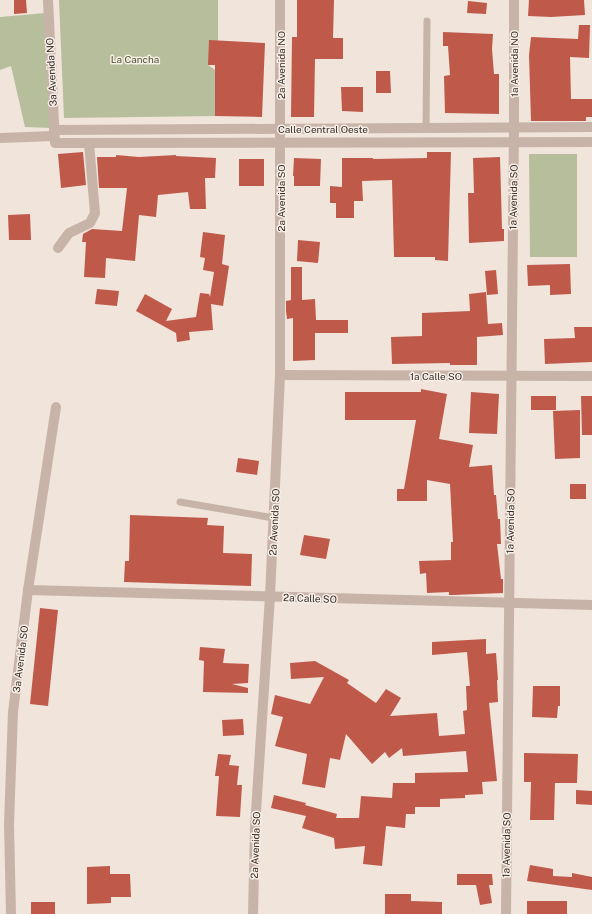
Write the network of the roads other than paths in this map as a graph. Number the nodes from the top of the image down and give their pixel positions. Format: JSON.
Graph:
{"nodes":[{"id":1,"x":48,"y":0,"type":"edge"},
{"id":2,"x":280,"y":0,"type":"edge"},
{"id":3,"x":514,"y":0,"type":"edge"},
{"id":4,"x":427,"y":21,"type":"dead end"},
{"id":5,"x":592,"y":127,"type":"edge"},
{"id":6,"x":426,"y":128,"type":"junction"},
{"id":7,"x":514,"y":128,"type":"junction"},
{"id":8,"x":281,"y":129,"type":"junction"},
{"id":9,"x":54,"y":137,"type":"junction"},
{"id":10,"x":0,"y":138,"type":"edge"},
{"id":11,"x":514,"y":142,"type":"junction"},
{"id":12,"x":592,"y":142,"type":"edge"},
{"id":13,"x":89,"y":143,"type":"junction"},
{"id":14,"x":281,"y":143,"type":"junction"},
{"id":15,"x":58,"y":248,"type":"dead end"},
{"id":16,"x":280,"y":375,"type":"junction"},
{"id":17,"x":512,"y":376,"type":"junction"},
{"id":18,"x":592,"y":376,"type":"edge"},
{"id":19,"x":56,"y":407,"type":"dead end"},
{"id":20,"x":180,"y":502,"type":"dead end"},
{"id":21,"x":274,"y":518,"type":"junction"},
{"id":22,"x":28,"y":590,"type":"junction"},
{"id":23,"x":270,"y":596,"type":"junction"},
{"id":24,"x":509,"y":603,"type":"junction"},
{"id":25,"x":592,"y":605,"type":"edge"},
{"id":26,"x":11,"y":914,"type":"edge"},
{"id":27,"x":253,"y":914,"type":"edge"},
{"id":28,"x":506,"y":914,"type":"edge"}],
"edges":[{"from":1,"to":9,"type":"street","name":"3a Avenida NO"},
{"from":2,"to":8,"type":"street","name":"2a Avenida NO"},
{"from":3,"to":7,"type":"street","name":"1a Avenida NO"},
{"from":4,"to":6,"type":"lane"},
{"from":5,"to":7,"type":"street","name":"Calle Central Oeste"},
{"from":6,"to":7,"type":"street","name":"Calle Central Oeste"},
{"from":6,"to":8,"type":"street","name":"Calle Central Oeste"},
{"from":7,"to":11,"type":"street","name":"1a Avenida SO"},
{"from":8,"to":9,"type":"street","name":"Calle Central Oeste"},
{"from":8,"to":14,"type":"street","name":"2a Avenida SO"},
{"from":9,"to":10,"type":"street","name":"Calle Central Oeste"},
{"from":9,"to":13,"type":"street"},
{"from":11,"to":12,"type":"street"},
{"from":11,"to":14,"type":"street"},
{"from":11,"to":17,"type":"street","name":"1a Avenida SO"},
{"from":13,"to":14,"type":"street"},
{"from":13,"to":15,"type":"street"},
{"from":14,"to":16,"type":"street","name":"2a Avenida SO"},
{"from":16,"to":17,"type":"street","name":"1a Calle SO"},
{"from":16,"to":21,"type":"street","name":"2a Avenida SO"},
{"from":17,"to":18,"type":"street","name":"1a Calle SO"},
{"from":17,"to":24,"type":"street","name":"1a Avenida SO"},
{"from":19,"to":22,"type":"street","name":"3a Avenida SO"},
{"from":20,"to":21,"type":"lane"},
{"from":21,"to":23,"type":"street","name":"2a Avenida SO"},
{"from":22,"to":23,"type":"street","name":"2a Calle SO"},
{"from":22,"to":26,"type":"street","name":"3a Avenida SO"},
{"from":23,"to":24,"type":"street","name":"2a Calle SO"},
{"from":23,"to":27,"type":"street","name":"2a Avenida SO"},
{"from":24,"to":25,"type":"street","name":"2a Calle SO"},
{"from":24,"to":28,"type":"street","name":"1a Avenida SO"}]}
